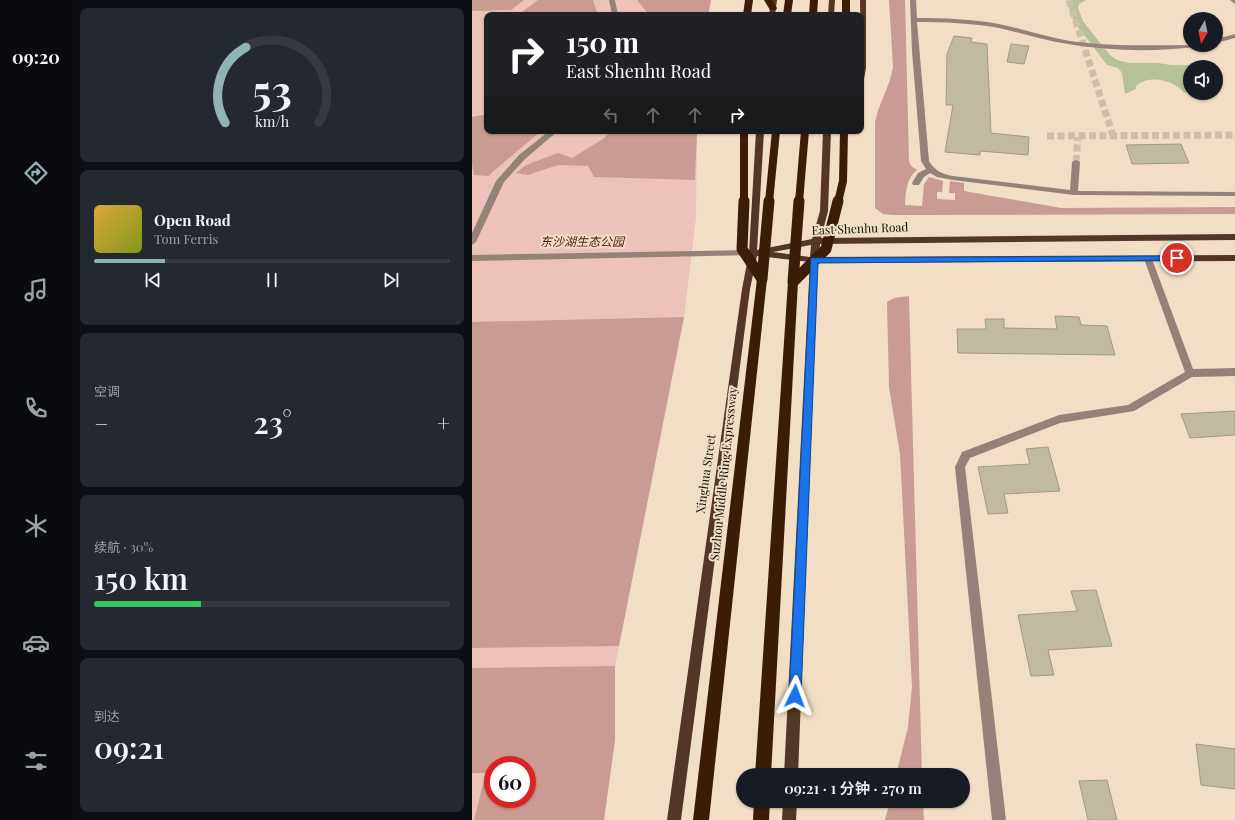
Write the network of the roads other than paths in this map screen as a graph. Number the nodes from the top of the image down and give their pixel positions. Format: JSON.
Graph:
{"nodes":[{"id":1,"x":612,"y":0,"type":"edge"},
{"id":2,"x":749,"y":0,"type":"edge"},
{"id":3,"x":768,"y":0,"type":"edge"},
{"id":4,"x":774,"y":0,"type":"edge"},
{"id":5,"x":788,"y":0,"type":"edge"},
{"id":6,"x":814,"y":0,"type":"edge"},
{"id":7,"x":832,"y":0,"type":"edge"},
{"id":8,"x":846,"y":0,"type":"edge"},
{"id":9,"x":863,"y":0,"type":"edge"},
{"id":10,"x":913,"y":0,"type":"edge"},
{"id":11,"x":614,"y":12,"type":"edge"},
{"id":12,"x":747,"y":12,"type":"edge"},
{"id":13,"x":773,"y":12,"type":"edge"},
{"id":14,"x":787,"y":12,"type":"edge"},
{"id":15,"x":813,"y":12,"type":"edge"},
{"id":16,"x":831,"y":12,"type":"edge"},
{"id":17,"x":846,"y":12,"type":"edge"},
{"id":18,"x":863,"y":12,"type":"edge"},
{"id":19,"x":915,"y":20,"type":"junction"},
{"id":20,"x":1235,"y":36,"type":"edge"},
{"id":21,"x":1223,"y":39,"type":"edge"},
{"id":22,"x":1183,"y":46,"type":"edge"},
{"id":23,"x":550,"y":134,"type":"edge"},
{"id":24,"x":744,"y":134,"type":"edge"},
{"id":25,"x":760,"y":134,"type":"edge"},
{"id":26,"x":776,"y":134,"type":"edge"},
{"id":27,"x":805,"y":134,"type":"edge"},
{"id":28,"x":827,"y":134,"type":"edge"},
{"id":29,"x":844,"y":134,"type":"edge"},
{"id":30,"x":1076,"y":162,"type":"tunnel mouth"},
{"id":31,"x":929,"y":170,"type":"junction"},
{"id":32,"x":916,"y":183,"type":"dead end"},
{"id":33,"x":1074,"y":193,"type":"junction"},
{"id":34,"x":1235,"y":194,"type":"edge"},
{"id":35,"x":1235,"y":237,"type":"edge"},
{"id":36,"x":816,"y":241,"type":"junction"},
{"id":37,"x":472,"y":242,"type":"edge"},
{"id":38,"x":753,"y":253,"type":"junction"},
{"id":39,"x":472,"y":258,"type":"edge"},
{"id":40,"x":1235,"y":258,"type":"edge"},
{"id":41,"x":1148,"y":259,"type":"junction"},
{"id":42,"x":814,"y":260,"type":"junction"},
{"id":43,"x":762,"y":279,"type":"junction"},
{"id":44,"x":793,"y":282,"type":"junction"},
{"id":45,"x":1235,"y":372,"type":"edge"},
{"id":46,"x":1190,"y":373,"type":"junction"},
{"id":47,"x":763,"y":768,"type":"edge"},
{"id":48,"x":791,"y":768,"type":"edge"},
{"id":49,"x":762,"y":808,"type":"edge"},
{"id":50,"x":790,"y":808,"type":"edge"},
{"id":51,"x":674,"y":820,"type":"edge"},
{"id":52,"x":701,"y":820,"type":"edge"},
{"id":53,"x":761,"y":820,"type":"edge"},
{"id":54,"x":789,"y":820,"type":"edge"},
{"id":55,"x":999,"y":820,"type":"edge"}],
"edges":[{"from":1,"to":11,"type":"street"},
{"from":2,"to":12,"type":"highway"},
{"from":3,"to":13,"type":"highway"},
{"from":4,"to":13,"type":"main road"},
{"from":5,"to":14,"type":"highway"},
{"from":6,"to":15,"type":"highway"},
{"from":7,"to":16,"type":"main road"},
{"from":8,"to":17,"type":"highway"},
{"from":9,"to":18,"type":"main road"},
{"from":10,"to":19,"type":"street"},
{"from":19,"to":22,"type":"street"},
{"from":19,"to":31,"type":"street"},
{"from":20,"to":21,"type":"street"},
{"from":23,"to":37,"type":"street"},
{"from":24,"to":43,"type":"highway","bridge":true},
{"from":25,"to":38,"type":"main road","name":"Xinghua Street"},
{"from":26,"to":43,"type":"highway","name":"Suzhou Middle Ring Expressway","bridge":true},
{"from":27,"to":44,"type":"highway","bridge":true},
{"from":28,"to":36,"type":"main road"},
{"from":29,"to":44,"type":"highway","bridge":true},
{"from":30,"to":33,"type":"street"},
{"from":31,"to":32,"type":"street"},
{"from":31,"to":33,"type":"street"},
{"from":33,"to":34,"type":"street"},
{"from":35,"to":36,"type":"main road","name":"East Shenhu Road"},
{"from":36,"to":38,"type":"main road","name":"East Shenhu Road"},
{"from":36,"to":42,"type":"main road"},
{"from":38,"to":39,"type":"street"},
{"from":38,"to":42,"type":"main road"},
{"from":38,"to":51,"type":"main road","name":"Xinghua Street"},
{"from":40,"to":41,"type":"main road"},
{"from":41,"to":42,"type":"main road"},
{"from":41,"to":46,"type":"street"},
{"from":42,"to":48,"type":"main road"},
{"from":43,"to":52,"type":"highway","name":"Suzhou Middle Ring Expressway"},
{"from":44,"to":47,"type":"highway"},
{"from":45,"to":46,"type":"street"},
{"from":46,"to":55,"type":"street"},
{"from":49,"to":53,"type":"highway"},
{"from":50,"to":54,"type":"main road"}]}
